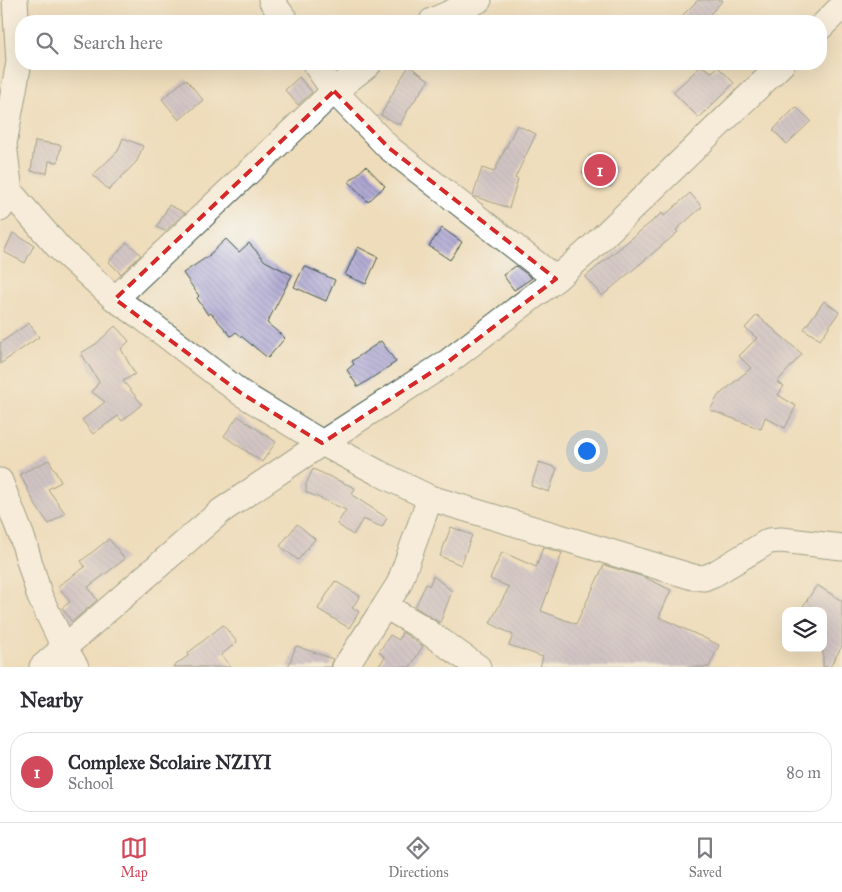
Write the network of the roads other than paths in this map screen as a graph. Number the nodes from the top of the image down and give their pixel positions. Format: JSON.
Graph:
{"nodes":[{"id":1,"x":15,"y":0,"type":"edge"},
{"id":2,"x":271,"y":0,"type":"edge"},
{"id":3,"x":479,"y":0,"type":"edge"},
{"id":4,"x":842,"y":6,"type":"edge"},
{"id":5,"x":16,"y":15,"type":"edge"},
{"id":6,"x":282,"y":15,"type":"edge"},
{"id":7,"x":445,"y":15,"type":"edge"},
{"id":8,"x":827,"y":21,"type":"edge"},
{"id":9,"x":18,"y":70,"type":"edge"},
{"id":10,"x":319,"y":70,"type":"edge"},
{"id":11,"x":361,"y":70,"type":"edge"},
{"id":12,"x":776,"y":70,"type":"edge"},
{"id":13,"x":334,"y":91,"type":"junction"},
{"id":14,"x":3,"y":195,"type":"edge"},
{"id":15,"x":556,"y":279,"type":"junction"},
{"id":16,"x":116,"y":299,"type":"junction"},
{"id":17,"x":322,"y":443,"type":"junction"},
{"id":18,"x":0,"y":481,"type":"edge"},
{"id":19,"x":430,"y":498,"type":"junction"},
{"id":20,"x":842,"y":547,"type":"edge"},
{"id":21,"x":385,"y":606,"type":"junction"},
{"id":22,"x":70,"y":657,"type":"edge"},
{"id":23,"x":42,"y":667,"type":"edge"},
{"id":24,"x":345,"y":667,"type":"edge"},
{"id":25,"x":478,"y":667,"type":"edge"}],
"edges":[{"from":1,"to":5,"type":"street"},
{"from":2,"to":6,"type":"street"},
{"from":3,"to":7,"type":"street"},
{"from":4,"to":8,"type":"street"},
{"from":9,"to":14,"type":"street"},
{"from":10,"to":13,"type":"street"},
{"from":11,"to":13,"type":"street"},
{"from":12,"to":15,"type":"street"},
{"from":13,"to":15,"type":"street"},
{"from":13,"to":16,"type":"street"},
{"from":14,"to":16,"type":"street"},
{"from":15,"to":17,"type":"street"},
{"from":16,"to":17,"type":"street"},
{"from":17,"to":19,"type":"street"},
{"from":17,"to":22,"type":"street"},
{"from":18,"to":22,"type":"street"},
{"from":19,"to":20,"type":"street"},
{"from":19,"to":21,"type":"street"},
{"from":21,"to":24,"type":"street"},
{"from":21,"to":25,"type":"street"},
{"from":22,"to":23,"type":"street"}]}
